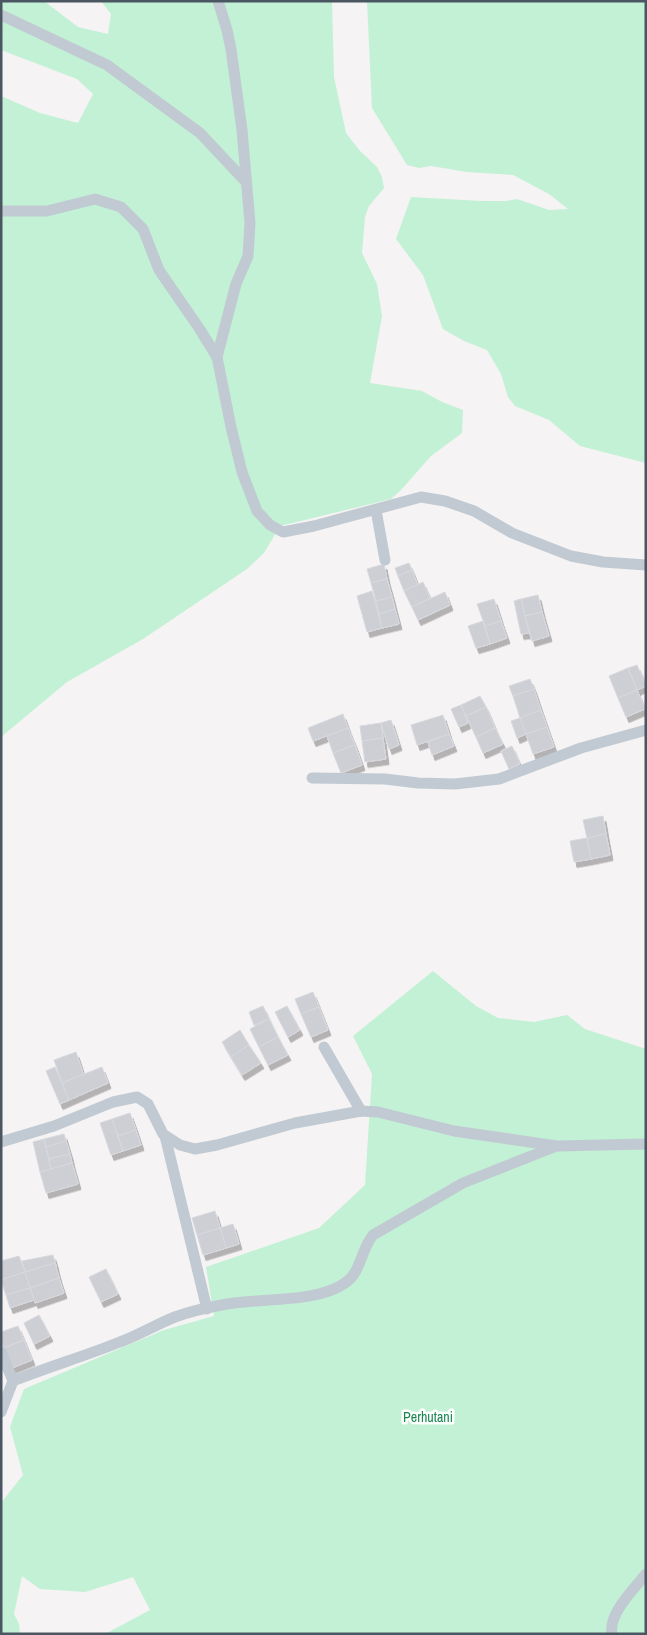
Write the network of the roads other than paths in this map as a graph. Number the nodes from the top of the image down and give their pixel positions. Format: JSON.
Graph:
{"nodes":[{"id":1,"x":218,"y":1,"type":"edge"},
{"id":2,"x":1,"y":15,"type":"edge"},
{"id":3,"x":246,"y":182,"type":"junction"},
{"id":4,"x":1,"y":212,"type":"edge"},
{"id":5,"x":217,"y":357,"type":"junction"},
{"id":6,"x":376,"y":510,"type":"junction"},
{"id":7,"x":385,"y":560,"type":"dead end"},
{"id":8,"x":646,"y":565,"type":"edge"},
{"id":9,"x":646,"y":730,"type":"edge"},
{"id":10,"x":312,"y":778,"type":"dead end"},
{"id":11,"x":324,"y":1047,"type":"dead end"},
{"id":12,"x":361,"y":1111,"type":"junction"},
{"id":13,"x":165,"y":1136,"type":"junction"},
{"id":14,"x":1,"y":1142,"type":"edge"},
{"id":15,"x":646,"y":1144,"type":"edge"},
{"id":16,"x":557,"y":1146,"type":"junction"},
{"id":17,"x":206,"y":1309,"type":"junction"},
{"id":18,"x":1,"y":1352,"type":"edge"},
{"id":19,"x":13,"y":1381,"type":"junction"},
{"id":20,"x":1,"y":1412,"type":"edge"},
{"id":21,"x":646,"y":1574,"type":"edge"},
{"id":22,"x":612,"y":1634,"type":"edge"}],
"edges":[{"from":1,"to":3,"type":"street"},
{"from":2,"to":3,"type":"street"},
{"from":3,"to":5,"type":"street"},
{"from":4,"to":5,"type":"street"},
{"from":5,"to":6,"type":"street"},
{"from":6,"to":7,"type":"street"},
{"from":6,"to":8,"type":"street"},
{"from":9,"to":10,"type":"street"},
{"from":11,"to":12,"type":"street"},
{"from":12,"to":13,"type":"street"},
{"from":12,"to":16,"type":"street"},
{"from":13,"to":14,"type":"street"},
{"from":13,"to":17,"type":"street"},
{"from":15,"to":16,"type":"street"},
{"from":16,"to":17,"type":"street"},
{"from":17,"to":19,"type":"street"},
{"from":18,"to":19,"type":"street"},
{"from":19,"to":20,"type":"street"},
{"from":21,"to":22,"type":"street"}]}
